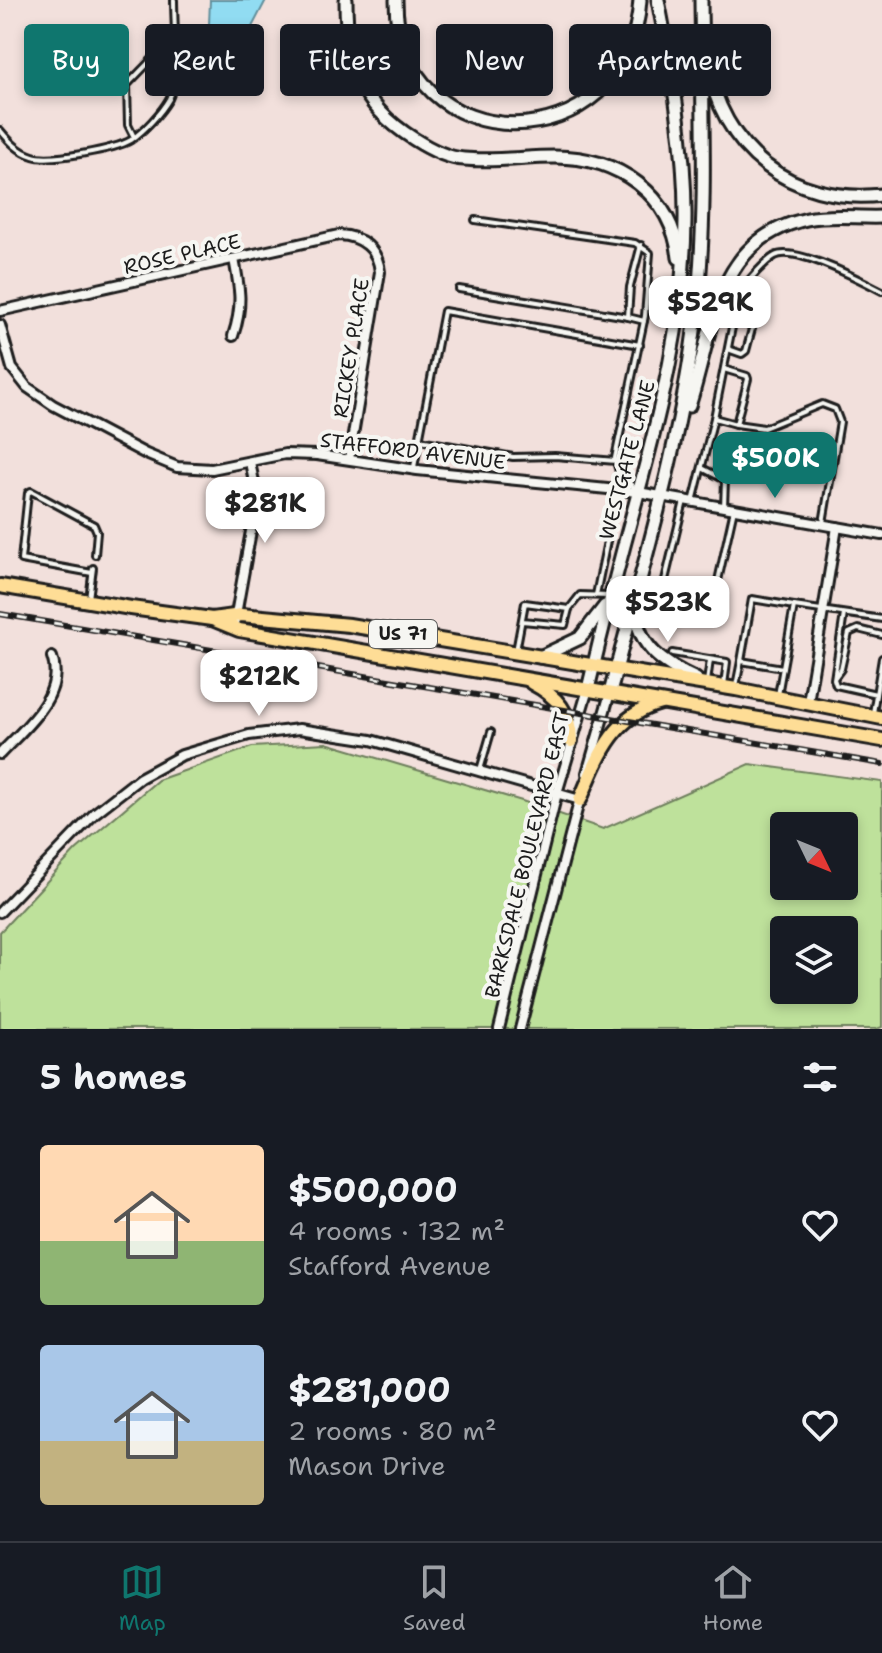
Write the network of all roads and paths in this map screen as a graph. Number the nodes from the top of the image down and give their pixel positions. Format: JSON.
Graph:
{"nodes":[{"id":1,"x":174,"y":0,"type":"edge"},
{"id":2,"x":346,"y":0,"type":"edge"},
{"id":3,"x":396,"y":0,"type":"edge"},
{"id":4,"x":640,"y":0,"type":"edge"},
{"id":5,"x":658,"y":0,"type":"edge"},
{"id":6,"x":701,"y":2,"type":"edge"},
{"id":7,"x":701,"y":19,"type":"junction"},
{"id":8,"x":174,"y":24,"type":"edge"},
{"id":9,"x":145,"y":66,"type":"edge"},
{"id":10,"x":170,"y":96,"type":"edge"},
{"id":11,"x":0,"y":130,"type":"edge"},
{"id":12,"x":134,"y":138,"type":"junction"},
{"id":13,"x":882,"y":195,"type":"edge"},
{"id":14,"x":882,"y":217,"type":"edge"},
{"id":15,"x":475,"y":220,"type":"dead end"},
{"id":16,"x":368,"y":245,"type":"joint"},
{"id":17,"x":641,"y":245,"type":"junction"},
{"id":18,"x":234,"y":259,"type":"junction"},
{"id":19,"x":741,"y":282,"type":"dead end"},
{"id":20,"x":682,"y":285,"type":"junction"},
{"id":21,"x":459,"y":289,"type":"dead end"},
{"id":22,"x":739,"y":291,"type":"junction"},
{"id":23,"x":882,"y":291,"type":"edge"},
{"id":24,"x":737,"y":304,"type":"junction"},
{"id":25,"x":0,"y":311,"type":"edge"},
{"id":26,"x":628,"y":317,"type":"junction"},
{"id":27,"x":644,"y":321,"type":"junction"},
{"id":28,"x":0,"y":325,"type":"edge"},
{"id":29,"x":233,"y":336,"type":"dead end"},
{"id":30,"x":640,"y":345,"type":"junction"},
{"id":31,"x":728,"y":349,"type":"junction"},
{"id":32,"x":724,"y":369,"type":"junction"},
{"id":33,"x":714,"y":418,"type":"junction"},
{"id":34,"x":736,"y":424,"type":"junction"},
{"id":35,"x":676,"y":436,"type":"junction"},
{"id":36,"x":419,"y":440,"type":"junction"},
{"id":37,"x":349,"y":459,"type":"junction"},
{"id":38,"x":616,"y":461,"type":"junction"},
{"id":39,"x":250,"y":462,"type":"junction"},
{"id":40,"x":702,"y":468,"type":"junction"},
{"id":41,"x":414,"y":470,"type":"junction"},
{"id":42,"x":618,"y":489,"type":"junction"},
{"id":43,"x":638,"y":492,"type":"junction"},
{"id":44,"x":661,"y":496,"type":"junction"},
{"id":45,"x":689,"y":501,"type":"junction"},
{"id":46,"x":724,"y":507,"type":"junction"},
{"id":47,"x":734,"y":509,"type":"junction"},
{"id":48,"x":823,"y":524,"type":"junction"},
{"id":49,"x":837,"y":527,"type":"junction"},
{"id":50,"x":882,"y":535,"type":"edge"},
{"id":51,"x":95,"y":555,"type":"dead end"},
{"id":52,"x":0,"y":586,"type":"edge"},
{"id":53,"x":596,"y":595,"type":"junction"},
{"id":54,"x":635,"y":596,"type":"junction"},
{"id":55,"x":610,"y":597,"type":"junction"},
{"id":56,"x":89,"y":601,"type":"junction"},
{"id":57,"x":794,"y":606,"type":"junction"},
{"id":58,"x":569,"y":609,"type":"junction"},
{"id":59,"x":658,"y":609,"type":"dead end"},
{"id":60,"x":824,"y":611,"type":"junction"},
{"id":61,"x":711,"y":612,"type":"dead end"},
{"id":62,"x":844,"y":614,"type":"junction"},
{"id":63,"x":882,"y":619,"type":"edge"},
{"id":64,"x":522,"y":621,"type":"junction"},
{"id":65,"x":235,"y":622,"type":"junction"},
{"id":66,"x":399,"y":633,"type":"junction"},
{"id":67,"x":882,"y":635,"type":"edge"},
{"id":68,"x":516,"y":653,"type":"junction"},
{"id":69,"x":672,"y":653,"type":"dead end"},
{"id":70,"x":396,"y":656,"type":"junction"},
{"id":71,"x":52,"y":657,"type":"dead end"},
{"id":72,"x":540,"y":657,"type":"junction"},
{"id":73,"x":882,"y":658,"type":"edge"},
{"id":74,"x":710,"y":660,"type":"junction"},
{"id":75,"x":741,"y":661,"type":"junction"},
{"id":76,"x":594,"y":666,"type":"junction"},
{"id":77,"x":783,"y":668,"type":"junction"},
{"id":78,"x":616,"y":670,"type":"junction"},
{"id":79,"x":522,"y":678,"type":"junction"},
{"id":80,"x":834,"y":679,"type":"junction"},
{"id":81,"x":707,"y":685,"type":"junction"},
{"id":82,"x":730,"y":688,"type":"junction"},
{"id":83,"x":588,"y":689,"type":"junction"},
{"id":84,"x":610,"y":693,"type":"junction"},
{"id":85,"x":876,"y":694,"type":"junction"},
{"id":86,"x":777,"y":697,"type":"junction"},
{"id":87,"x":666,"y":702,"type":"junction"},
{"id":88,"x":808,"y":702,"type":"junction"},
{"id":89,"x":877,"y":717,"type":"edge"},
{"id":90,"x":803,"y":726,"type":"junction"},
{"id":91,"x":491,"y":732,"type":"dead end"},
{"id":92,"x":882,"y":740,"type":"edge"},
{"id":93,"x":571,"y":741,"type":"junction"},
{"id":94,"x":0,"y":754,"type":"edge"},
{"id":95,"x":480,"y":770,"type":"junction"},
{"id":96,"x":557,"y":793,"type":"junction"},
{"id":97,"x":580,"y":800,"type":"junction"},
{"id":98,"x":0,"y":912,"type":"edge"},
{"id":99,"x":499,"y":1029,"type":"edge"},
{"id":100,"x":520,"y":1029,"type":"edge"}],
"edges":[{"from":1,"to":8,"type":"lane"},
{"from":2,"to":20,"type":"main road"},
{"from":3,"to":4,"type":"main road"},
{"from":5,"to":20,"type":"main road","name":"WESTGATE LANE"},
{"from":6,"to":7,"type":"main road","name":"WESTGATE LANE"},
{"from":7,"to":13,"type":"main road"},
{"from":7,"to":35,"type":"main road","name":"WESTGATE LANE"},
{"from":9,"to":12,"type":"lane"},
{"from":10,"to":12,"type":"lane"},
{"from":11,"to":12,"type":"lane"},
{"from":14,"to":35,"type":"main road"},
{"from":15,"to":17,"type":"lane"},
{"from":16,"to":18,"type":"street","name":"ROSE PLACE"},
{"from":16,"to":37,"type":"street","name":"RICKEY PLACE"},
{"from":17,"to":26,"type":"lane"},
{"from":17,"to":27,"type":"lane"},
{"from":18,"to":25,"type":"street","name":"ROSE PLACE"},
{"from":18,"to":29,"type":"street"},
{"from":19,"to":22,"type":"lane"},
{"from":20,"to":43,"type":"main road","name":"WESTGATE LANE"},
{"from":21,"to":26,"type":"lane"},
{"from":22,"to":23,"type":"lane"},
{"from":22,"to":24,"type":"lane"},
{"from":24,"to":31,"type":"lane"},
{"from":24,"to":31,"type":"lane"},
{"from":26,"to":27,"type":"lane"},
{"from":27,"to":30,"type":"lane"},
{"from":28,"to":39,"type":"street","name":"STAFFORD AVENUE"},
{"from":30,"to":36,"type":"lane"},
{"from":30,"to":38,"type":"lane"},
{"from":31,"to":32,"type":"lane"},
{"from":32,"to":33,"type":"lane"},
{"from":32,"to":34,"type":"lane"},
{"from":33,"to":34,"type":"lane"},
{"from":33,"to":40,"type":"lane"},
{"from":34,"to":48,"type":"lane"},
{"from":35,"to":44,"type":"main road","name":"WESTGATE LANE"},
{"from":36,"to":38,"type":"lane"},
{"from":36,"to":41,"type":"lane"},
{"from":37,"to":39,"type":"street","name":"STAFFORD AVENUE"},
{"from":37,"to":41,"type":"street","name":"STAFFORD AVENUE"},
{"from":38,"to":43,"type":"lane"},
{"from":39,"to":65,"type":"street"},
{"from":40,"to":45,"type":"lane"},
{"from":40,"to":46,"type":"lane"},
{"from":41,"to":42,"type":"street","name":"STAFFORD AVENUE"},
{"from":42,"to":43,"type":"street","name":"STAFFORD AVENUE"},
{"from":42,"to":53,"type":"lane"},
{"from":43,"to":44,"type":"street","name":"STAFFORD AVENUE"},
{"from":43,"to":55,"type":"main road","name":"WESTGATE LANE"},
{"from":44,"to":45,"type":"street","name":"STAFFORD AVENUE"},
{"from":44,"to":54,"type":"main road","name":"WESTGATE LANE"},
{"from":45,"to":46,"type":"street","name":"STAFFORD AVENUE"},
{"from":45,"to":59,"type":"lane"},
{"from":46,"to":47,"type":"street","name":"STAFFORD AVENUE"},
{"from":47,"to":48,"type":"street","name":"STAFFORD AVENUE"},
{"from":47,"to":61,"type":"lane"},
{"from":48,"to":49,"type":"street","name":"STAFFORD AVENUE"},
{"from":49,"to":50,"type":"street","name":"STAFFORD AVENUE"},
{"from":49,"to":60,"type":"street"},
{"from":51,"to":56,"type":"lane"},
{"from":52,"to":56,"type":"main road","number":"US 71"},
{"from":53,"to":55,"type":"lane"},
{"from":53,"to":58,"type":"lane"},
{"from":54,"to":78,"type":"main road","name":"WESTGATE LANE"},
{"from":54,"to":81,"type":"main road"},
{"from":55,"to":72,"type":"main road"},
{"from":55,"to":76,"type":"main road","name":"WESTGATE LANE"},
{"from":56,"to":65,"type":"main road","number":"US 71"},
{"from":57,"to":60,"type":"lane"},
{"from":57,"to":75,"type":"lane"},
{"from":57,"to":77,"type":"lane"},
{"from":58,"to":64,"type":"lane"},
{"from":58,"to":64,"type":"lane"},
{"from":60,"to":62,"type":"lane"},
{"from":60,"to":88,"type":"street"},
{"from":62,"to":63,"type":"lane"},
{"from":62,"to":80,"type":"lane"},
{"from":64,"to":68,"type":"lane"},
{"from":65,"to":66,"type":"main road","number":"US 71"},
{"from":65,"to":70,"type":"main road","number":"US 71"},
{"from":66,"to":68,"type":"main road","number":"US 71"},
{"from":66,"to":70,"type":"main road"},
{"from":67,"to":80,"type":"lane"},
{"from":68,"to":72,"type":"main road","number":"US 71"},
{"from":69,"to":74,"type":"lane"},
{"from":70,"to":79,"type":"main road","number":"US 71"},
{"from":71,"to":94,"type":"street"},
{"from":72,"to":76,"type":"main road","number":"US 71"},
{"from":73,"to":85,"type":"lane"},
{"from":74,"to":81,"type":"lane"},
{"from":74,"to":82,"type":"lane"},
{"from":75,"to":77,"type":"lane"},
{"from":75,"to":82,"type":"lane"},
{"from":76,"to":78,"type":"main road","number":"US 71"},
{"from":76,"to":83,"type":"main road","name":"WESTGATE LANE"},
{"from":77,"to":86,"type":"lane"},
{"from":78,"to":81,"type":"main road","number":"US 71"},
{"from":78,"to":84,"type":"main road","name":"WESTGATE LANE"},
{"from":79,"to":83,"type":"main road","number":"US 71"},
{"from":79,"to":93,"type":"main road"},
{"from":80,"to":85,"type":"lane"},
{"from":81,"to":82,"type":"main road","number":"US 71"},
{"from":82,"to":86,"type":"main road","number":"US 71"},
{"from":83,"to":84,"type":"main road","number":"US 71"},
{"from":83,"to":93,"type":"street","name":"BARKSDALE BOULEVARD EAST"},
{"from":84,"to":87,"type":"main road","number":"US 71"},
{"from":84,"to":97,"type":"street"},
{"from":85,"to":89,"type":"lane"},
{"from":86,"to":88,"type":"main road","number":"US 71"},
{"from":87,"to":90,"type":"main road","number":"US 71"},
{"from":87,"to":97,"type":"main road"},
{"from":88,"to":89,"type":"main road","number":"US 71"},
{"from":88,"to":90,"type":"main road"},
{"from":90,"to":92,"type":"main road","number":"US 71"},
{"from":91,"to":95,"type":"lane"},
{"from":93,"to":96,"type":"street","name":"BARKSDALE BOULEVARD EAST"},
{"from":95,"to":96,"type":"street"},
{"from":95,"to":98,"type":"street"},
{"from":96,"to":97,"type":"street"},
{"from":96,"to":99,"type":"street","name":"BARKSDALE BOULEVARD EAST"},
{"from":97,"to":100,"type":"street"}]}
